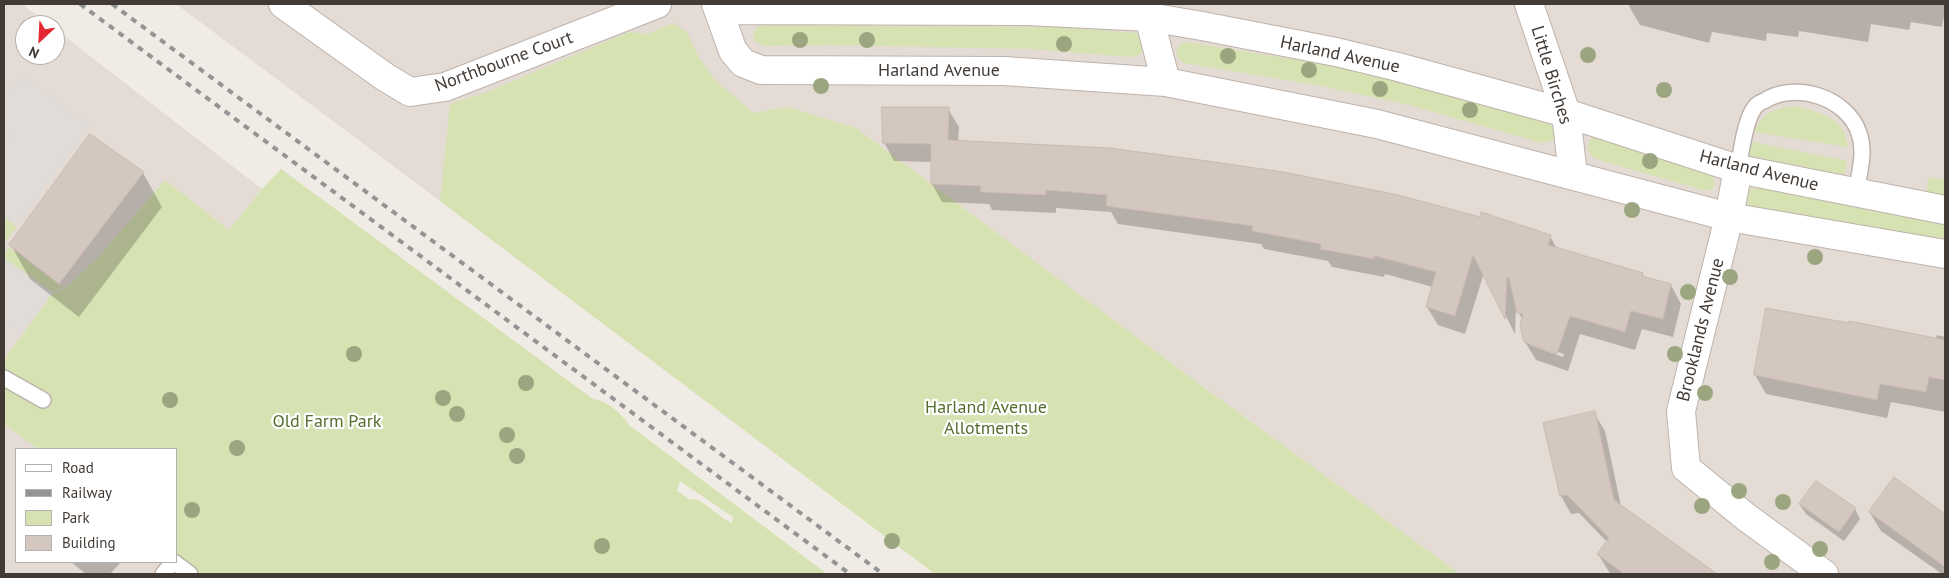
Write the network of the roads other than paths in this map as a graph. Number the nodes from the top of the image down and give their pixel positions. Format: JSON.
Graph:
{"nodes":[{"id":1,"x":283,"y":4,"type":"edge"},
{"id":2,"x":657,"y":4,"type":"edge"},
{"id":3,"x":1528,"y":4,"type":"edge"},
{"id":4,"x":717,"y":7,"type":"edge"},
{"id":5,"x":1147,"y":11,"type":"edge"},
{"id":6,"x":1166,"y":82,"type":"junction"},
{"id":7,"x":1566,"y":112,"type":"junction"},
{"id":8,"x":1738,"y":169,"type":"junction"},
{"id":9,"x":1574,"y":176,"type":"junction"},
{"id":10,"x":1856,"y":193,"type":"junction"},
{"id":11,"x":1945,"y":210,"type":"edge"},
{"id":12,"x":1729,"y":217,"type":"junction"},
{"id":13,"x":1945,"y":254,"type":"edge"},
{"id":14,"x":4,"y":378,"type":"edge"},
{"id":15,"x":44,"y":400,"type":"dead end"},
{"id":16,"x":172,"y":563,"type":"edge"},
{"id":17,"x":174,"y":563,"type":"edge"},
{"id":18,"x":163,"y":574,"type":"edge"},
{"id":19,"x":190,"y":574,"type":"edge"},
{"id":20,"x":1824,"y":574,"type":"edge"}],
"edges":[{"from":1,"to":2,"type":"street","name":"Northbourne Court"},
{"from":3,"to":7,"type":"street","name":"Little Birches"},
{"from":4,"to":5,"type":"street","name":"Harland Avenue"},
{"from":4,"to":6,"type":"street","name":"Harland Avenue"},
{"from":5,"to":6,"type":"street"},
{"from":5,"to":7,"type":"street","name":"Harland Avenue"},
{"from":6,"to":9,"type":"street","name":"Harland Avenue"},
{"from":7,"to":8,"type":"street","name":"Harland Avenue"},
{"from":7,"to":9,"type":"street","name":"Little Birches"},
{"from":8,"to":10,"type":"street","name":"Harland Avenue"},
{"from":8,"to":10,"type":"lane"},
{"from":8,"to":12,"type":"street","name":"Brooklands Avenue"},
{"from":9,"to":12,"type":"street","name":"Harland Avenue"},
{"from":10,"to":11,"type":"street","name":"Harland Avenue"},
{"from":12,"to":13,"type":"street","name":"Harland Avenue"},
{"from":12,"to":20,"type":"street","name":"Brooklands Avenue"},
{"from":14,"to":15,"type":"lane"},
{"from":16,"to":18,"type":"lane"},
{"from":17,"to":19,"type":"lane"}]}
